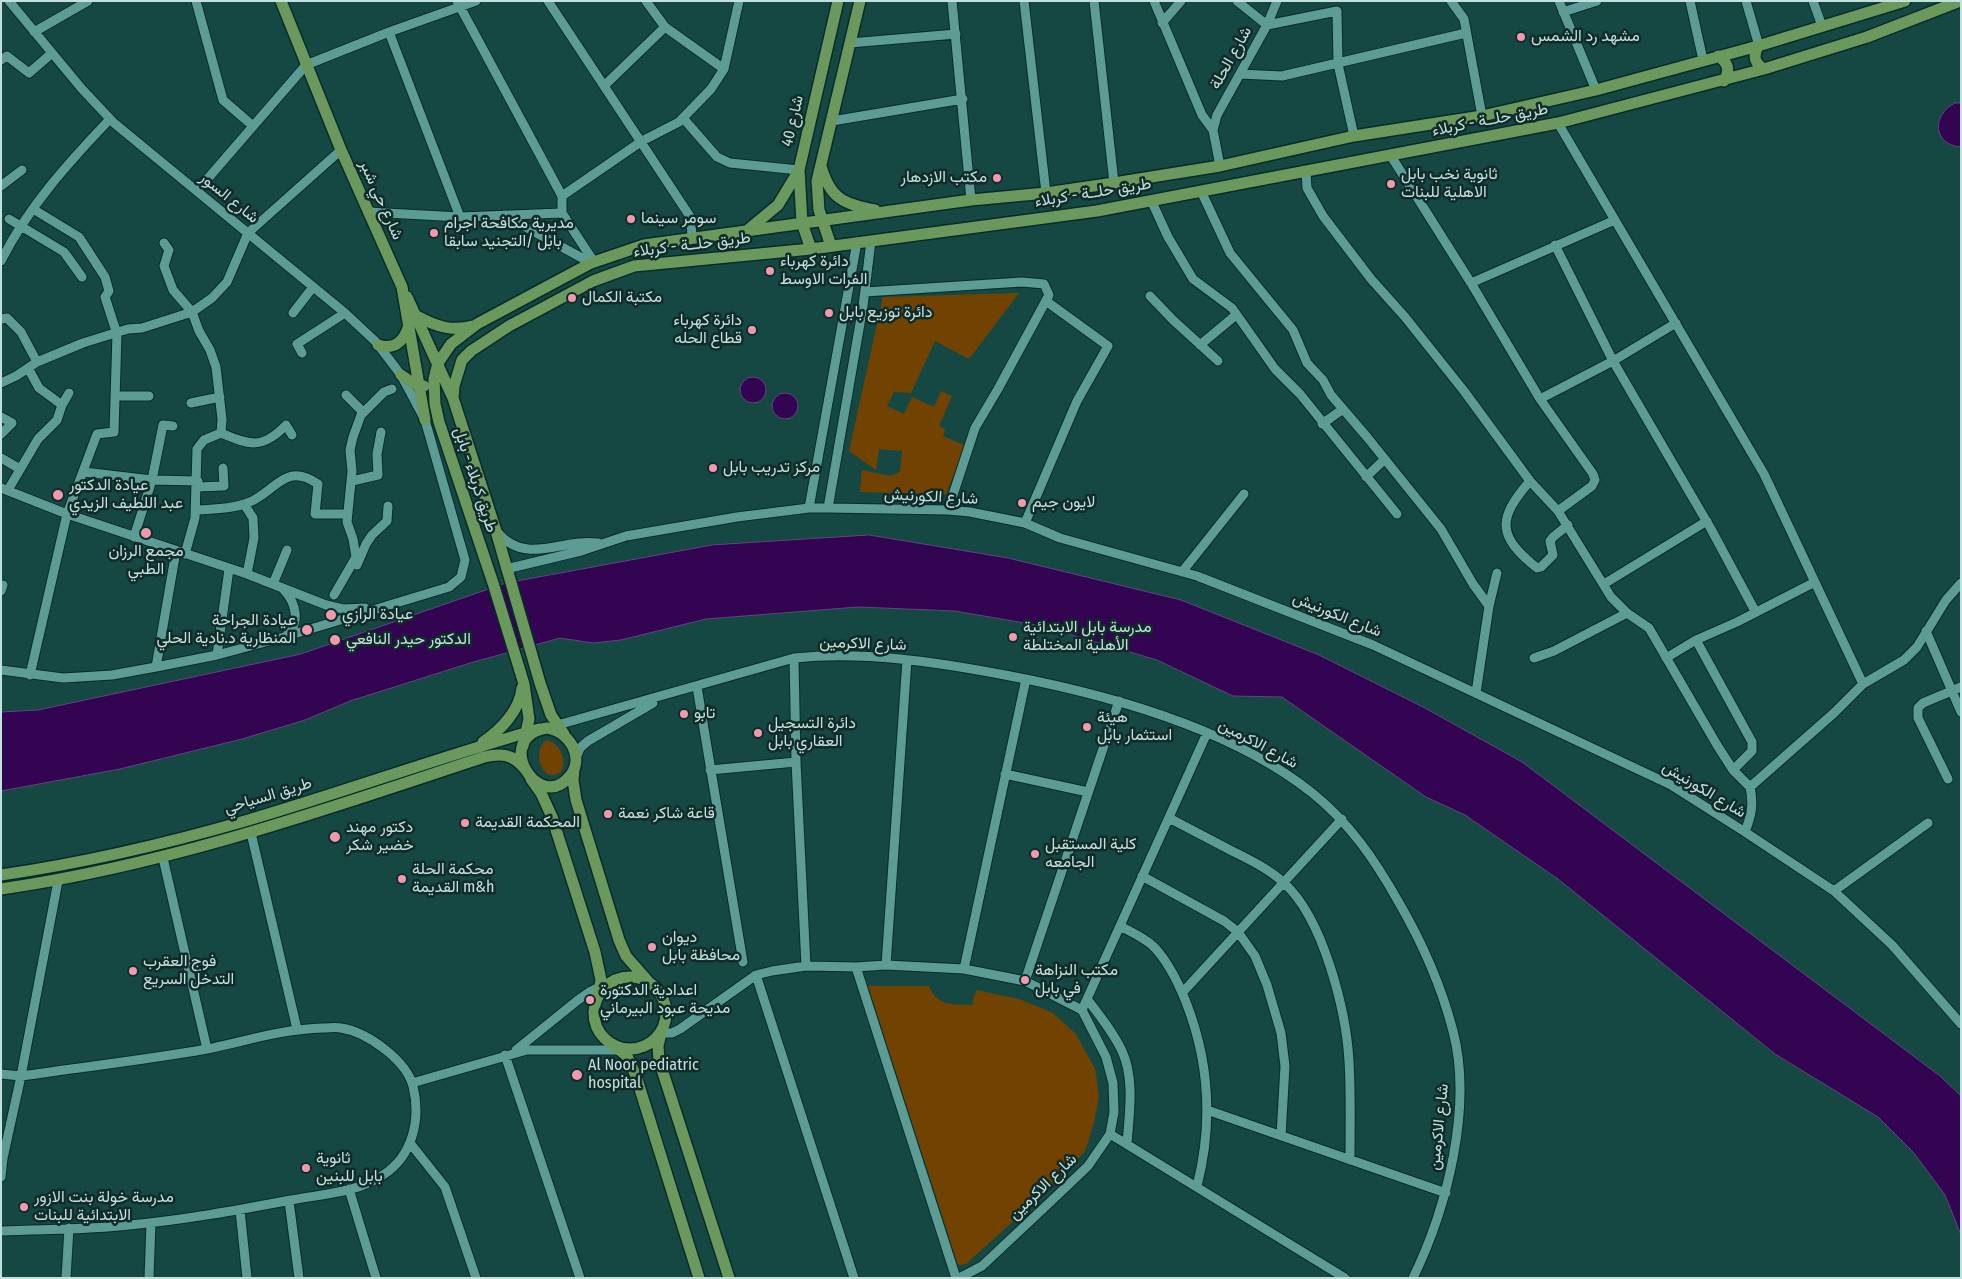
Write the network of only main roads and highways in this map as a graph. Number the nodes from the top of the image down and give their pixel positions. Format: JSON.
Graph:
{"nodes":[{"id":1,"x":281,"y":1,"type":"edge"},
{"id":2,"x":838,"y":1,"type":"edge"},
{"id":3,"x":860,"y":1,"type":"edge"},
{"id":4,"x":1905,"y":1,"type":"edge"},
{"id":5,"x":1960,"y":1,"type":"edge"},
{"id":6,"x":1758,"y":46,"type":"junction"},
{"id":7,"x":1718,"y":56,"type":"junction"},
{"id":8,"x":1764,"y":69,"type":"junction"},
{"id":9,"x":1724,"y":80,"type":"junction"},
{"id":10,"x":820,"y":163,"type":"junction"},
{"id":11,"x":799,"y":170,"type":"junction"},
{"id":12,"x":882,"y":212,"type":"junction"},
{"id":13,"x":822,"y":220,"type":"junction"},
{"id":14,"x":802,"y":223,"type":"junction"},
{"id":15,"x":746,"y":231,"type":"junction"},
{"id":16,"x":831,"y":246,"type":"junction"},
{"id":17,"x":811,"y":249,"type":"junction"},
{"id":18,"x":402,"y":287,"type":"junction"},
{"id":19,"x":417,"y":316,"type":"junction"},
{"id":20,"x":477,"y":324,"type":"junction"},
{"id":21,"x":409,"y":327,"type":"junction"},
{"id":22,"x":378,"y":345,"type":"road end"},
{"id":23,"x":462,"y":360,"type":"junction"},
{"id":24,"x":438,"y":363,"type":"junction"},
{"id":25,"x":401,"y":375,"type":"road end"},
{"id":26,"x":444,"y":376,"type":"junction"},
{"id":27,"x":419,"y":385,"type":"junction"},
{"id":28,"x":434,"y":386,"type":"junction"},
{"id":29,"x":453,"y":398,"type":"junction"},
{"id":30,"x":435,"y":404,"type":"junction"},
{"id":31,"x":425,"y":420,"type":"junction"},
{"id":32,"x":520,"y":672,"type":"junction"},
{"id":33,"x":547,"y":730,"type":"junction"},
{"id":34,"x":471,"y":749,"type":"junction"},
{"id":35,"x":575,"y":765,"type":"junction"},
{"id":36,"x":528,"y":774,"type":"junction"},
{"id":37,"x":196,"y":834,"type":"junction"},
{"id":38,"x":198,"y":848,"type":"junction"},
{"id":39,"x":138,"y":849,"type":"junction"},
{"id":40,"x":142,"y":863,"type":"junction"},
{"id":41,"x":1,"y":875,"type":"edge"},
{"id":42,"x":1,"y":889,"type":"edge"},
{"id":43,"x":648,"y":982,"type":"junction"},
{"id":44,"x":599,"y":991,"type":"junction"},
{"id":45,"x":661,"y":1033,"type":"junction"},
{"id":46,"x":619,"y":1049,"type":"junction"},
{"id":47,"x":699,"y":1278,"type":"edge"},
{"id":48,"x":729,"y":1278,"type":"edge"}],
"edges":[{"from":1,"to":18,"type":"main road","name":"شارع حي شبر"},
{"from":2,"to":11,"type":"main road","name":"شارع 40"},
{"from":3,"to":10,"type":"main road"},
{"from":4,"to":6,"type":"main road","name":"طريق حلــة - كربلاء"},
{"from":5,"to":8,"type":"main road","name":"طريق حلــة - كربلاء"},
{"from":6,"to":7,"type":"main road","name":"طريق حلــة - كربلاء"},
{"from":6,"to":8,"type":"main road"},
{"from":7,"to":9,"type":"main road"},
{"from":7,"to":12,"type":"main road","name":"طريق حلــة - كربلاء"},
{"from":8,"to":9,"type":"main road","name":"طريق حلــة - كربلاء"},
{"from":9,"to":16,"type":"main road","name":"طريق حلــة - كربلاء"},
{"from":10,"to":12,"type":"main road"},
{"from":10,"to":13,"type":"main road"},
{"from":11,"to":14,"type":"main road","name":"شارع 40"},
{"from":11,"to":15,"type":"main road"},
{"from":12,"to":13,"type":"main road","name":"طريق حلــة - كربلاء"},
{"from":13,"to":14,"type":"main road","name":"طريق حلــة - كربلاء"},
{"from":13,"to":16,"type":"main road"},
{"from":14,"to":15,"type":"main road","name":"طريق حلــة - كربلاء"},
{"from":14,"to":17,"type":"main road","name":"شارع 40"},
{"from":15,"to":20,"type":"main road","name":"طريق حلــة - كربلاء"},
{"from":16,"to":17,"type":"main road","name":"طريق حلــة - كربلاء"},
{"from":17,"to":23,"type":"main road","name":"طريق حلــة - كربلاء"},
{"from":18,"to":19,"type":"main road"},
{"from":18,"to":21,"type":"main road","name":"شارع حي شبر"},
{"from":19,"to":20,"type":"main road"},
{"from":19,"to":24,"type":"main road"},
{"from":20,"to":24,"type":"main road","name":"طريق حلــة - كربلاء"},
{"from":21,"to":22,"type":"main road"},
{"from":21,"to":27,"type":"main road","name":"شارع حي شبر"},
{"from":23,"to":26,"type":"main road","name":"طريق حلــة - كربلاء"},
{"from":23,"to":29,"type":"main road"},
{"from":24,"to":26,"type":"main road"},
{"from":24,"to":28,"type":"main road","name":"طريق حلــة - كربلاء"},
{"from":25,"to":27,"type":"main road"},
{"from":26,"to":28,"type":"main road","name":"طريق حلــة - كربلاء"},
{"from":26,"to":29,"type":"main road"},
{"from":27,"to":28,"type":"main road"},
{"from":27,"to":31,"type":"main road","name":"شارع حي شبر"},
{"from":28,"to":30,"type":"main road","name":"طريق كربلاء - بابل"},
{"from":28,"to":31,"type":"main road"},
{"from":29,"to":30,"type":"main road"},
{"from":29,"to":33,"type":"main road"},
{"from":30,"to":31,"type":"main road"},
{"from":30,"to":32,"type":"main road","name":"طريق كربلاء - بابل"},
{"from":32,"to":33,"type":"main road"},
{"from":32,"to":34,"type":"main road"},
{"from":33,"to":34,"type":"main road","name":"طريق السياحي"},
{"from":33,"to":35,"type":"main road"},
{"from":33,"to":36,"type":"main road"},
{"from":34,"to":37,"type":"main road","name":"طريق السياحي"},
{"from":35,"to":36,"type":"main road"},
{"from":35,"to":43,"type":"main road"},
{"from":36,"to":38,"type":"main road","name":"طريق السياحي"},
{"from":36,"to":44,"type":"main road"},
{"from":37,"to":38,"type":"main road"},
{"from":37,"to":39,"type":"main road","name":"طريق السياحي"},
{"from":38,"to":40,"type":"main road","name":"طريق السياحي"},
{"from":39,"to":40,"type":"main road"},
{"from":39,"to":41,"type":"main road","name":"طريق السياحي"},
{"from":40,"to":42,"type":"main road","name":"طريق السياحي"},
{"from":43,"to":44,"type":"main road"},
{"from":43,"to":45,"type":"main road"},
{"from":44,"to":46,"type":"main road"},
{"from":45,"to":46,"type":"main road"},
{"from":45,"to":48,"type":"main road"},
{"from":46,"to":47,"type":"main road"}]}
